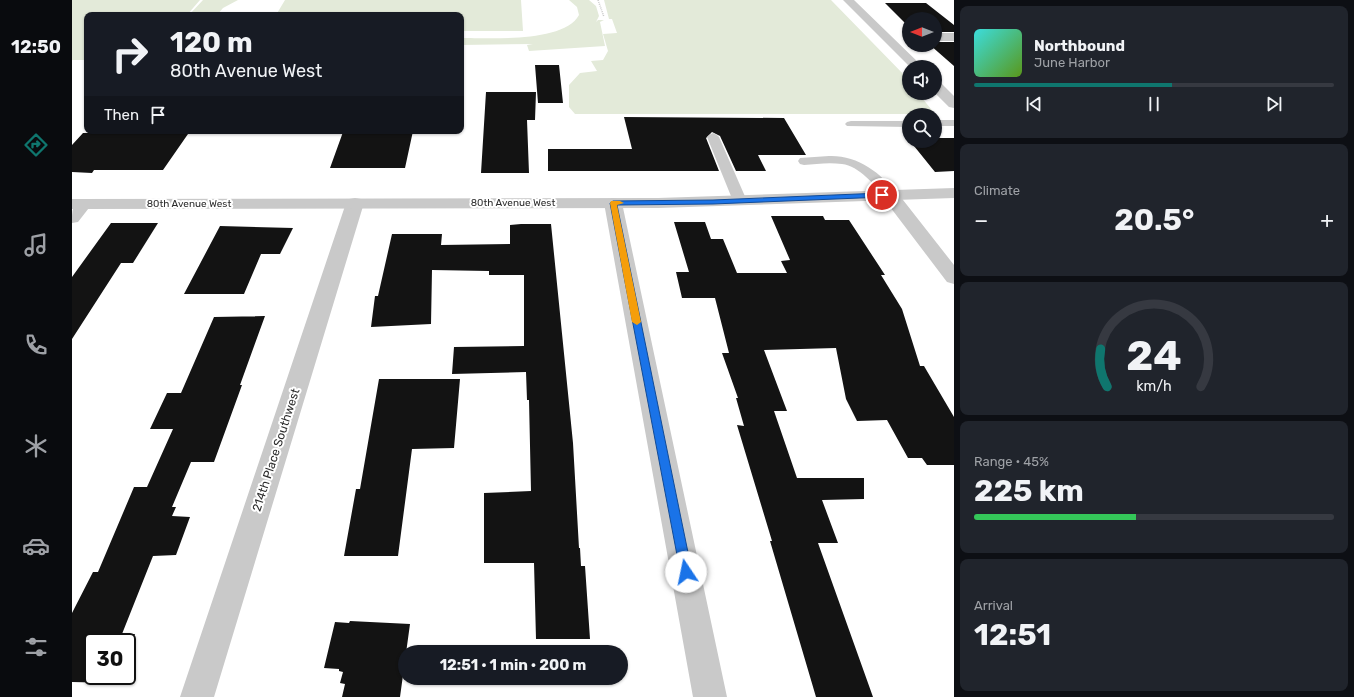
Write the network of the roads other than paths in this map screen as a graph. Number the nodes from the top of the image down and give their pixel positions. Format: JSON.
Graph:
{"nodes":[{"id":1,"x":848,"y":0,"type":"edge"},
{"id":2,"x":886,"y":37,"type":"junction"},
{"id":3,"x":902,"y":37,"type":"edge"},
{"id":4,"x":942,"y":37,"type":"edge"},
{"id":5,"x":954,"y":37,"type":"edge"},
{"id":6,"x":910,"y":60,"type":"edge"},
{"id":7,"x":942,"y":92,"type":"edge"},
{"id":8,"x":954,"y":104,"type":"edge"},
{"id":9,"x":942,"y":123,"type":"edge"},
{"id":10,"x":954,"y":123,"type":"edge"},
{"id":11,"x":851,"y":124,"type":"dead end"},
{"id":12,"x":902,"y":124,"type":"edge"},
{"id":13,"x":713,"y":137,"type":"dead end"},
{"id":14,"x":804,"y":161,"type":"dead end"},
{"id":15,"x":954,"y":193,"type":"edge"},
{"id":16,"x":890,"y":195,"type":"junction"},
{"id":17,"x":740,"y":201,"type":"junction"},
{"id":18,"x":355,"y":203,"type":"junction"},
{"id":19,"x":613,"y":203,"type":"junction"},
{"id":20,"x":77,"y":204,"type":"edge"},
{"id":21,"x":72,"y":218,"type":"edge"},
{"id":22,"x":954,"y":278,"type":"edge"},
{"id":23,"x":197,"y":697,"type":"edge"},
{"id":24,"x":710,"y":697,"type":"edge"}],
"edges":[{"from":1,"to":2,"type":"street"},
{"from":2,"to":3,"type":"street"},
{"from":2,"to":6,"type":"street"},
{"from":4,"to":5,"type":"street"},
{"from":7,"to":8,"type":"street"},
{"from":9,"to":10,"type":"lane"},
{"from":11,"to":12,"type":"lane"},
{"from":13,"to":17,"type":"lane"},
{"from":14,"to":16,"type":"lane"},
{"from":15,"to":16,"type":"street","name":"80th Avenue West"},
{"from":16,"to":17,"type":"street","name":"80th Avenue West"},
{"from":16,"to":22,"type":"street"},
{"from":17,"to":19,"type":"street","name":"80th Avenue West"},
{"from":18,"to":19,"type":"street","name":"80th Avenue West"},
{"from":18,"to":20,"type":"street","name":"80th Avenue West"},
{"from":18,"to":23,"type":"street","name":"214th Place Southwest"},
{"from":19,"to":24,"type":"street"},
{"from":20,"to":21,"type":"street"}]}
